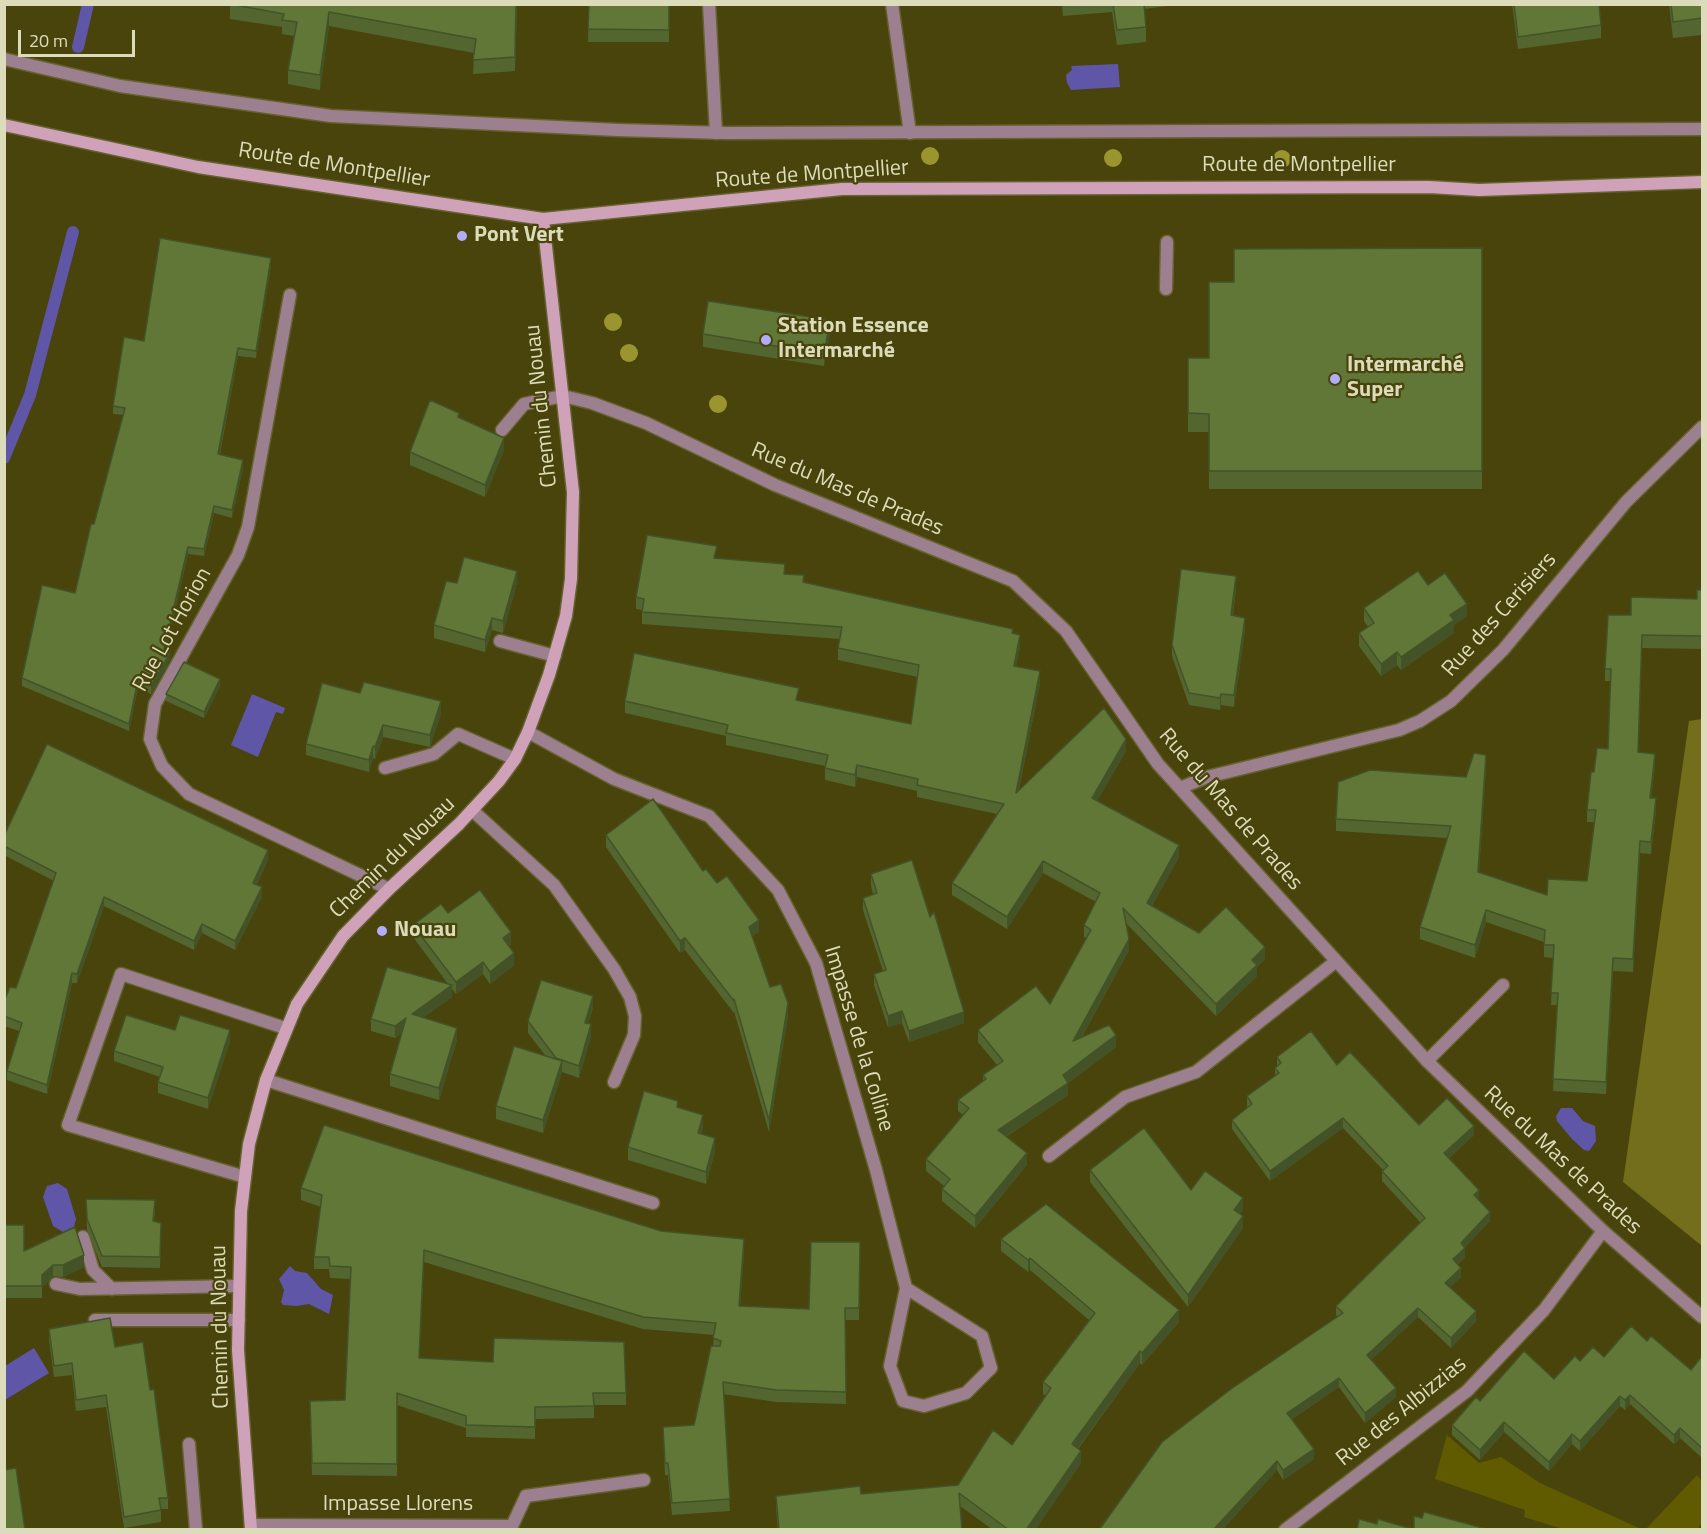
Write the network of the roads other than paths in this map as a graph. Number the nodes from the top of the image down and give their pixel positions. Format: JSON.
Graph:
{"nodes":[{"id":1,"x":709,"y":4,"type":"edge"},
{"id":2,"x":892,"y":4,"type":"edge"},
{"id":3,"x":4,"y":59,"type":"edge"},
{"id":4,"x":4,"y":125,"type":"edge"},
{"id":5,"x":1702,"y":129,"type":"edge"},
{"id":6,"x":716,"y":133,"type":"junction"},
{"id":7,"x":910,"y":133,"type":"junction"},
{"id":8,"x":1702,"y":182,"type":"edge"},
{"id":9,"x":543,"y":219,"type":"junction"},
{"id":10,"x":1167,"y":242,"type":"dead end"},
{"id":11,"x":1166,"y":289,"type":"dead end"},
{"id":12,"x":290,"y":295,"type":"dead end"},
{"id":13,"x":563,"y":396,"type":"junction"},
{"id":14,"x":1702,"y":427,"type":"edge"},
{"id":15,"x":502,"y":430,"type":"dead end"},
{"id":16,"x":500,"y":641,"type":"edge"},
{"id":17,"x":555,"y":656,"type":"junction"},
{"id":18,"x":528,"y":732,"type":"junction"},
{"id":19,"x":515,"y":759,"type":"junction"},
{"id":20,"x":385,"y":768,"type":"dead end"},
{"id":21,"x":1180,"y":788,"type":"junction"},
{"id":22,"x":472,"y":810,"type":"junction"},
{"id":23,"x":389,"y":889,"type":"junction"},
{"id":24,"x":1335,"y":962,"type":"junction"},
{"id":25,"x":1503,"y":985,"type":"dead end"},
{"id":26,"x":285,"y":1028,"type":"junction"},
{"id":27,"x":1427,"y":1061,"type":"junction"},
{"id":28,"x":266,"y":1080,"type":"junction"},
{"id":29,"x":614,"y":1082,"type":"dead end"},
{"id":30,"x":1049,"y":1156,"type":"dead end"},
{"id":31,"x":245,"y":1177,"type":"junction"},
{"id":32,"x":653,"y":1203,"type":"dead end"},
{"id":33,"x":1603,"y":1231,"type":"junction"},
{"id":34,"x":83,"y":1237,"type":"dead end"},
{"id":35,"x":56,"y":1284,"type":"edge"},
{"id":36,"x":239,"y":1286,"type":"junction"},
{"id":37,"x":906,"y":1288,"type":"junction"},
{"id":38,"x":112,"y":1289,"type":"junction"},
{"id":39,"x":1702,"y":1317,"type":"edge"},
{"id":40,"x":95,"y":1320,"type":"edge"},
{"id":41,"x":238,"y":1320,"type":"junction"},
{"id":42,"x":189,"y":1444,"type":"dead end"},
{"id":43,"x":644,"y":1480,"type":"dead end"},
{"id":44,"x":251,"y":1527,"type":"edge"},
{"id":45,"x":196,"y":1530,"type":"edge"},
{"id":46,"x":1285,"y":1530,"type":"edge"}],
"edges":[{"from":1,"to":6,"type":"street"},
{"from":2,"to":7,"type":"street"},
{"from":3,"to":6,"type":"street","name":"Route de Montpellier"},
{"from":4,"to":9,"type":"main road","name":"Route de Montpellier"},
{"from":5,"to":7,"type":"street","name":"Route de Montpellier"},
{"from":6,"to":7,"type":"street","name":"Route de Montpellier"},
{"from":8,"to":9,"type":"main road","name":"Route de Montpellier"},
{"from":9,"to":13,"type":"main road","name":"Chemin du Nouau"},
{"from":10,"to":11,"type":"street"},
{"from":12,"to":23,"type":"street","name":"Rue Lot Horion"},
{"from":13,"to":15,"type":"street"},
{"from":13,"to":17,"type":"main road","name":"Chemin du Nouau"},
{"from":13,"to":21,"type":"street","name":"Rue du Mas de Prades"},
{"from":14,"to":21,"type":"street","name":"Rue des Cerisiers"},
{"from":16,"to":17,"type":"street"},
{"from":17,"to":18,"type":"main road","name":"Chemin du Nouau"},
{"from":18,"to":19,"type":"main road","name":"Chemin du Nouau"},
{"from":18,"to":37,"type":"street","name":"Impasse de la Colline"},
{"from":19,"to":20,"type":"street"},
{"from":19,"to":22,"type":"main road","name":"Chemin du Nouau"},
{"from":21,"to":24,"type":"street","name":"Rue du Mas de Prades"},
{"from":22,"to":23,"type":"main road","name":"Chemin du Nouau"},
{"from":22,"to":29,"type":"street"},
{"from":23,"to":26,"type":"main road","name":"Chemin du Nouau"},
{"from":24,"to":27,"type":"street","name":"Rue du Mas de Prades"},
{"from":24,"to":30,"type":"street"},
{"from":25,"to":27,"type":"street"},
{"from":26,"to":28,"type":"main road","name":"Chemin du Nouau"},
{"from":26,"to":31,"type":"street"},
{"from":27,"to":33,"type":"street","name":"Rue du Mas de Prades"},
{"from":28,"to":31,"type":"main road","name":"Chemin du Nouau"},
{"from":28,"to":32,"type":"street"},
{"from":31,"to":36,"type":"main road","name":"Chemin du Nouau"},
{"from":33,"to":39,"type":"street","name":"Rue du Mas de Prades"},
{"from":33,"to":46,"type":"street","name":"Rue des Albizzias"},
{"from":34,"to":38,"type":"street"},
{"from":35,"to":38,"type":"street"},
{"from":36,"to":38,"type":"street"},
{"from":36,"to":41,"type":"main road","name":"Chemin du Nouau"},
{"from":37,"to":37,"type":"street","name":"Impasse de la Colline"},
{"from":40,"to":41,"type":"street"},
{"from":41,"to":44,"type":"main road","name":"Chemin du Nouau"},
{"from":42,"to":45,"type":"street"},
{"from":43,"to":44,"type":"street","name":"Impasse Llorens"}]}
